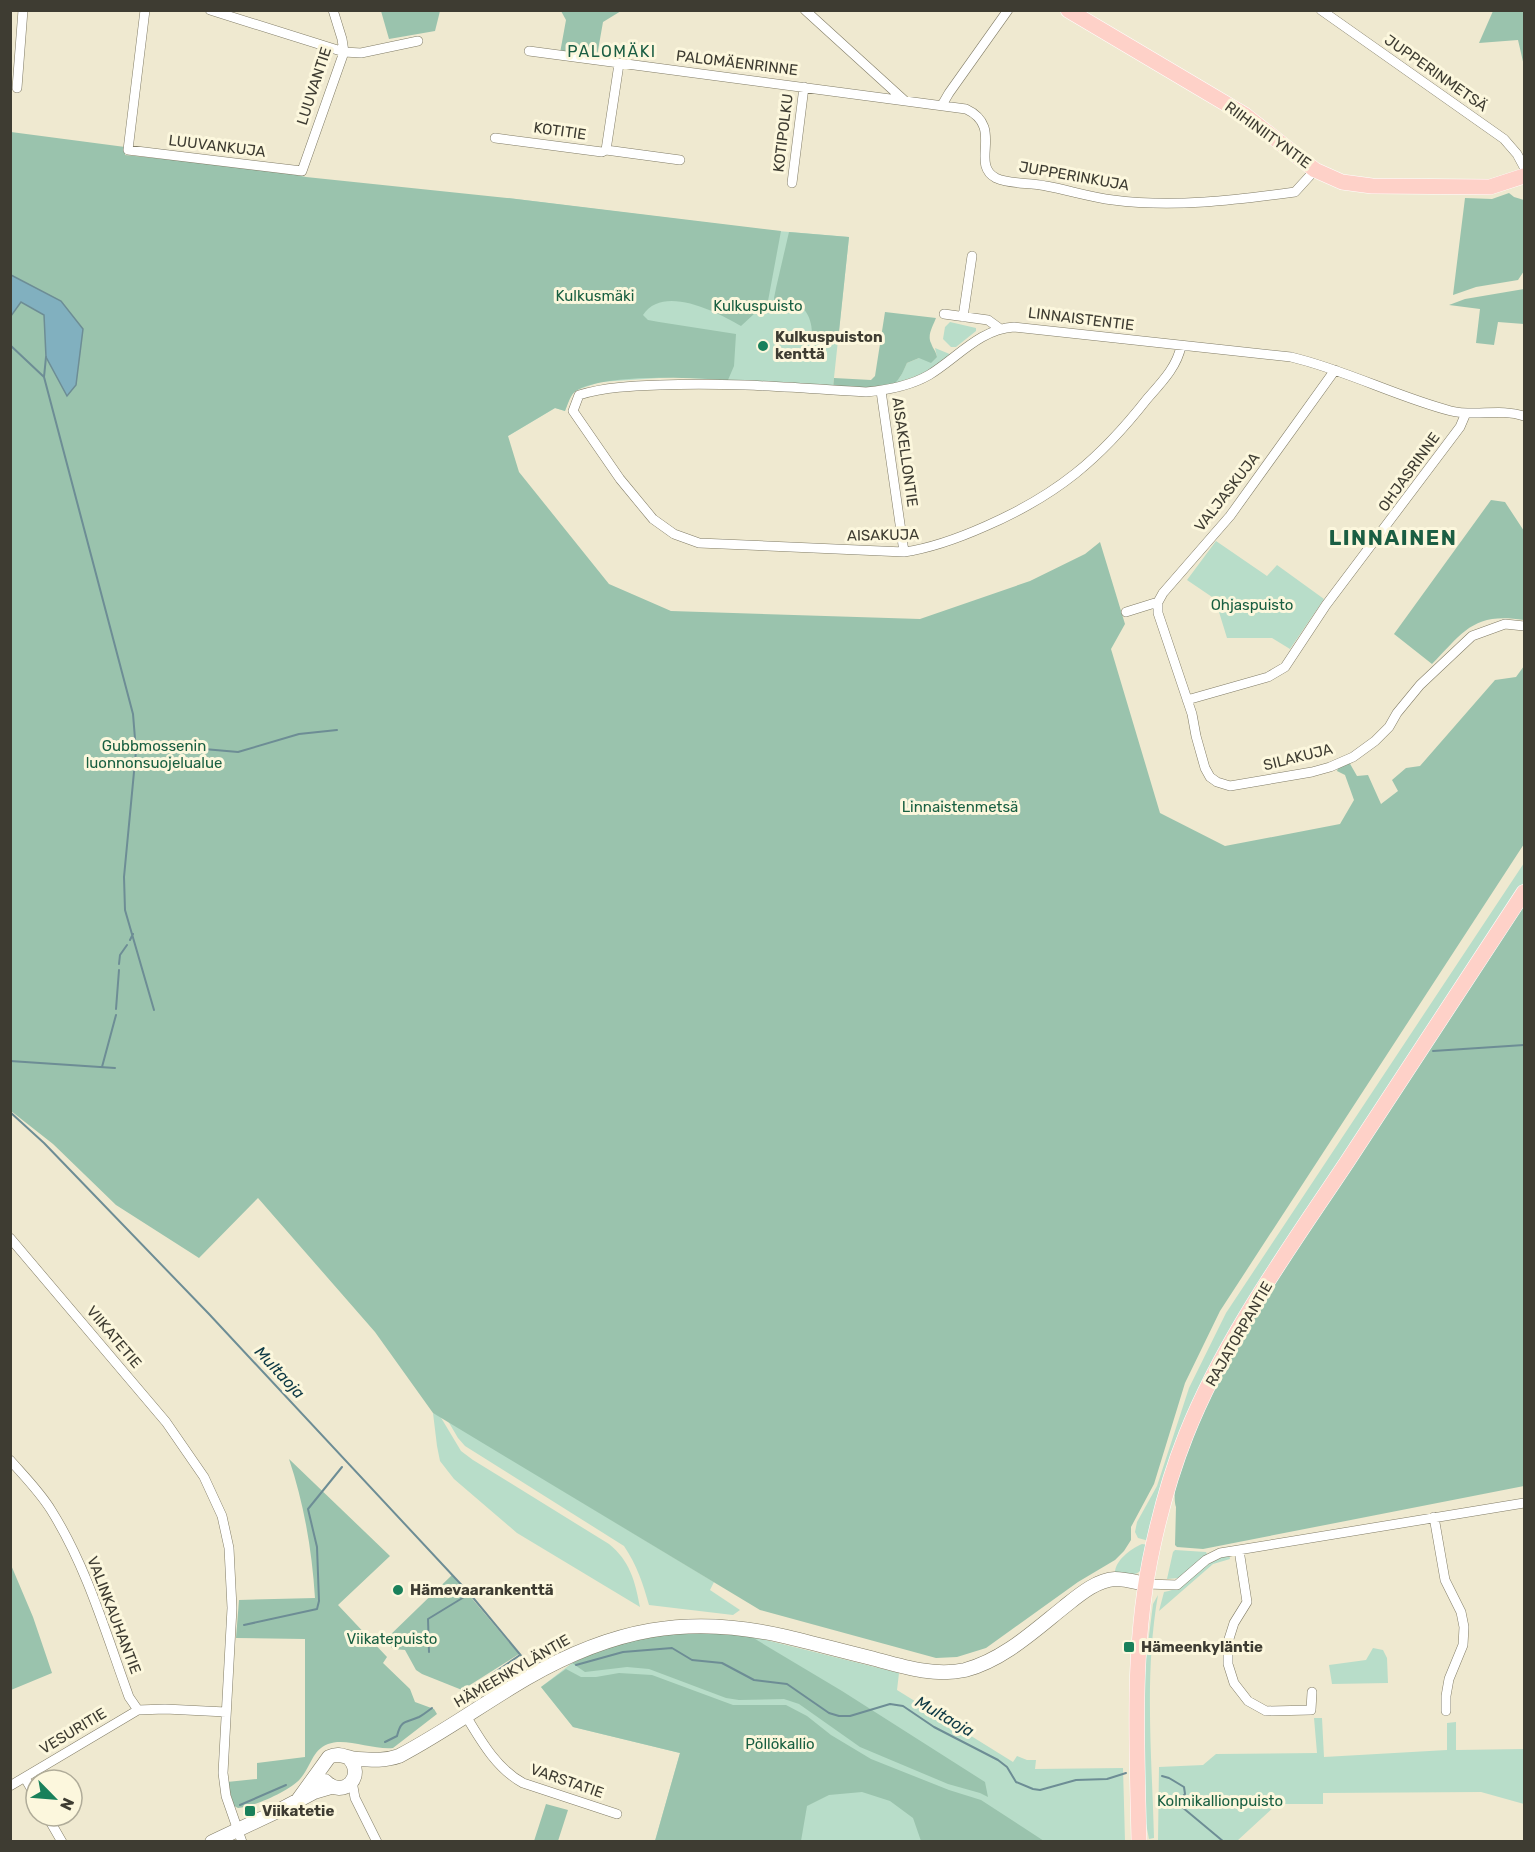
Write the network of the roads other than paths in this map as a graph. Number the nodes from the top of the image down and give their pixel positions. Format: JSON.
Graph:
{"nodes":[{"id":1,"x":23,"y":10,"type":"edge"},
{"id":2,"x":145,"y":10,"type":"edge"},
{"id":3,"x":210,"y":10,"type":"edge"},
{"id":4,"x":333,"y":10,"type":"edge"},
{"id":5,"x":805,"y":10,"type":"edge"},
{"id":6,"x":1008,"y":10,"type":"edge"},
{"id":7,"x":1068,"y":10,"type":"edge"},
{"id":8,"x":1322,"y":10,"type":"edge"},
{"id":9,"x":418,"y":41,"type":"dead end"},
{"id":10,"x":529,"y":51,"type":"dead end"},
{"id":11,"x":344,"y":52,"type":"junction"},
{"id":12,"x":619,"y":64,"type":"junction"},
{"id":13,"x":804,"y":87,"type":"junction"},
{"id":14,"x":17,"y":88,"type":"dead end"},
{"id":15,"x":905,"y":101,"type":"junction"},
{"id":16,"x":942,"y":105,"type":"junction"},
{"id":17,"x":495,"y":138,"type":"dead end"},
{"id":18,"x":606,"y":150,"type":"junction"},
{"id":19,"x":680,"y":160,"type":"dead end"},
{"id":20,"x":1524,"y":167,"type":"edge"},
{"id":21,"x":1315,"y":170,"type":"junction"},
{"id":22,"x":302,"y":171,"type":"joint"},
{"id":23,"x":1524,"y":176,"type":"edge"},
{"id":24,"x":792,"y":183,"type":"dead end"},
{"id":25,"x":972,"y":256,"type":"dead end"},
{"id":26,"x":944,"y":314,"type":"dead end"},
{"id":27,"x":963,"y":317,"type":"junction"},
{"id":28,"x":999,"y":328,"type":"junction"},
{"id":29,"x":1181,"y":346,"type":"junction"},
{"id":30,"x":1335,"y":370,"type":"junction"},
{"id":31,"x":881,"y":391,"type":"junction"},
{"id":32,"x":575,"y":403,"type":"joint"},
{"id":33,"x":1466,"y":413,"type":"junction"},
{"id":34,"x":1524,"y":416,"type":"edge"},
{"id":35,"x":904,"y":552,"type":"junction"},
{"id":36,"x":1158,"y":602,"type":"junction"},
{"id":37,"x":1126,"y":612,"type":"dead end"},
{"id":38,"x":1524,"y":626,"type":"edge"},
{"id":39,"x":1188,"y":700,"type":"junction"},
{"id":40,"x":1524,"y":892,"type":"edge"},
{"id":41,"x":10,"y":1238,"type":"edge"},
{"id":42,"x":10,"y":1460,"type":"edge"},
{"id":43,"x":1524,"y":1503,"type":"edge"},
{"id":44,"x":1434,"y":1517,"type":"junction"},
{"id":45,"x":1239,"y":1550,"type":"junction"},
{"id":46,"x":1146,"y":1584,"type":"junction"},
{"id":47,"x":1312,"y":1692,"type":"dead end"},
{"id":48,"x":138,"y":1710,"type":"junction"},
{"id":49,"x":1446,"y":1711,"type":"dead end"},
{"id":50,"x":226,"y":1712,"type":"junction"},
{"id":51,"x":466,"y":1716,"type":"junction"},
{"id":52,"x":348,"y":1757,"type":"junction"},
{"id":53,"x":376,"y":1760,"type":"junction"},
{"id":54,"x":42,"y":1768,"type":"edge"},
{"id":55,"x":322,"y":1768,"type":"junction"},
{"id":56,"x":24,"y":1779,"type":"edge"},
{"id":57,"x":345,"y":1783,"type":"junction"},
{"id":58,"x":10,"y":1786,"type":"edge"},
{"id":59,"x":298,"y":1800,"type":"junction"},
{"id":60,"x":617,"y":1814,"type":"dead end"},
{"id":61,"x":54,"y":1828,"type":"edge"},
{"id":62,"x":239,"y":1836,"type":"edge"},
{"id":63,"x":62,"y":1842,"type":"edge"},
{"id":64,"x":212,"y":1842,"type":"edge"},
{"id":65,"x":376,"y":1842,"type":"edge"},
{"id":66,"x":1140,"y":1842,"type":"edge"}],
"edges":[{"from":1,"to":14,"type":"street"},
{"from":2,"to":22,"type":"street","name":"LUUVANKUJA"},
{"from":3,"to":11,"type":"street"},
{"from":4,"to":11,"type":"street","name":"LUUVANTIE"},
{"from":5,"to":15,"type":"street"},
{"from":6,"to":16,"type":"street"},
{"from":7,"to":21,"type":"main road","name":"RIIHINIITYNTIE"},
{"from":8,"to":20,"type":"street","name":"JUPPERINMETSÄ"},
{"from":9,"to":11,"type":"street"},
{"from":10,"to":12,"type":"street","name":"PALOMÄENRINNE"},
{"from":11,"to":22,"type":"street","name":"LUUVANTIE"},
{"from":12,"to":13,"type":"street","name":"PALOMÄENRINNE"},
{"from":12,"to":18,"type":"street","name":"KOTITIE"},
{"from":13,"to":15,"type":"street","name":"PALOMÄENRINNE"},
{"from":13,"to":24,"type":"street","name":"KOTIPOLKU"},
{"from":15,"to":16,"type":"street","name":"PALOMÄENRINNE"},
{"from":16,"to":21,"type":"street","name":"JUPPERINKUJA"},
{"from":17,"to":18,"type":"street","name":"KOTITIE"},
{"from":18,"to":19,"type":"street"},
{"from":21,"to":23,"type":"main road","name":"RIIHINIITYNTIE"},
{"from":25,"to":27,"type":"street"},
{"from":26,"to":27,"type":"street"},
{"from":27,"to":28,"type":"street"},
{"from":28,"to":29,"type":"street","name":"LINNAISTENTIE"},
{"from":28,"to":31,"type":"street","name":"LINNAISTENTIE"},
{"from":29,"to":30,"type":"street","name":"LINNAISTENTIE"},
{"from":29,"to":35,"type":"street","name":"AISAKUJA"},
{"from":30,"to":33,"type":"street","name":"LINNAISTENTIE"},
{"from":30,"to":36,"type":"street","name":"VALJASKUJA"},
{"from":31,"to":32,"type":"street","name":"LINNAISTENTIE"},
{"from":31,"to":35,"type":"street","name":"AISAKELLONTIE"},
{"from":32,"to":35,"type":"street","name":"AISAKUJA"},
{"from":33,"to":34,"type":"street","name":"LINNAISTENTIE"},
{"from":33,"to":39,"type":"street","name":"OHJASRINNE"},
{"from":36,"to":37,"type":"street"},
{"from":36,"to":39,"type":"street","name":"SILAKUJA"},
{"from":38,"to":39,"type":"street","name":"SILAKUJA"},
{"from":40,"to":46,"type":"main road","name":"RAJATORPANTIE"},
{"from":41,"to":50,"type":"street","name":"VIIKATETIE"},
{"from":42,"to":48,"type":"street","name":"VALINKAUHANTIE"},
{"from":43,"to":44,"type":"street","name":"HÄMEENKYLÄNTIE"},
{"from":44,"to":45,"type":"street","name":"HÄMEENKYLÄNTIE"},
{"from":44,"to":49,"type":"street"},
{"from":45,"to":46,"type":"street","name":"HÄMEENKYLÄNTIE"},
{"from":45,"to":47,"type":"street"},
{"from":46,"to":51,"type":"street","name":"HÄMEENKYLÄNTIE"},
{"from":46,"to":66,"type":"main road","name":"RAJATORPANTIE"},
{"from":48,"to":50,"type":"street"},
{"from":48,"to":54,"type":"street","name":"VESURITIE"},
{"from":50,"to":62,"type":"street","name":"VIIKATETIE"},
{"from":51,"to":53,"type":"street","name":"HÄMEENKYLÄNTIE"},
{"from":51,"to":60,"type":"street","name":"VARSTATIE"},
{"from":52,"to":53,"type":"street","name":"HÄMEENKYLÄNTIE"},
{"from":52,"to":55,"type":"street"},
{"from":52,"to":57,"type":"street"},
{"from":53,"to":57,"type":"street","name":"HÄMEENKYLÄNTIE"},
{"from":55,"to":57,"type":"street"},
{"from":55,"to":59,"type":"street","name":"HÄMEENKYLÄNTIE"},
{"from":56,"to":58,"type":"street","name":"VESURITIE"},
{"from":57,"to":59,"type":"street","name":"HÄMEENKYLÄNTIE"},
{"from":57,"to":65,"type":"street"},
{"from":59,"to":62,"type":"street","name":"HÄMEENKYLÄNTIE"},
{"from":61,"to":63,"type":"street"},
{"from":62,"to":64,"type":"street","name":"HÄMEENKYLÄNTIE"}]}
